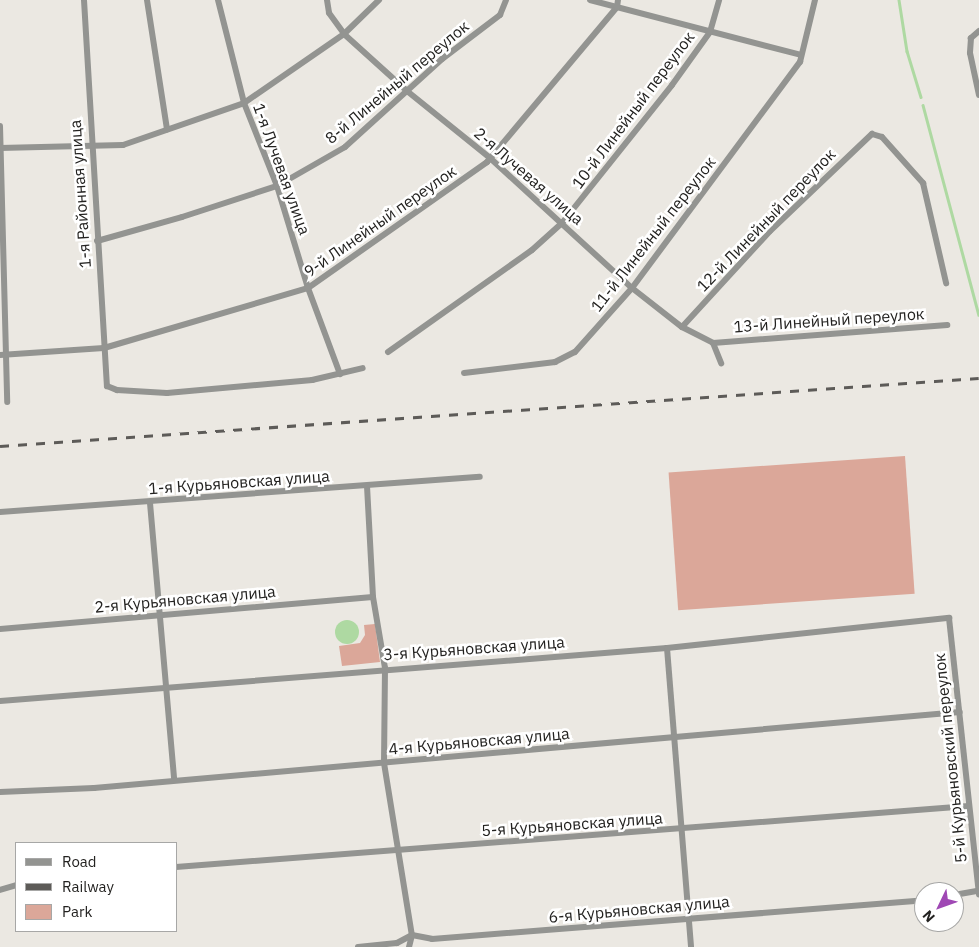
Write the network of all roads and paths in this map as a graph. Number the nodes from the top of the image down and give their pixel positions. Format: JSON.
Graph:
{"nodes":[{"id":1,"x":84,"y":0,"type":"edge"},
{"id":2,"x":147,"y":0,"type":"edge"},
{"id":3,"x":218,"y":0,"type":"edge"},
{"id":4,"x":327,"y":0,"type":"edge"},
{"id":5,"x":379,"y":0,"type":"edge"},
{"id":6,"x":506,"y":0,"type":"edge"},
{"id":7,"x":590,"y":0,"type":"edge"},
{"id":8,"x":719,"y":0,"type":"edge"},
{"id":9,"x":815,"y":0,"type":"edge"},
{"id":10,"x":618,"y":3,"type":"edge"},
{"id":11,"x":979,"y":31,"type":"edge"},
{"id":12,"x":710,"y":32,"type":"junction"},
{"id":13,"x":344,"y":34,"type":"junction"},
{"id":14,"x":802,"y":55,"type":"junction"},
{"id":15,"x":407,"y":91,"type":"junction"},
{"id":16,"x":979,"y":95,"type":"edge"},
{"id":17,"x":244,"y":103,"type":"junction"},
{"id":18,"x":0,"y":126,"type":"edge"},
{"id":19,"x":167,"y":129,"type":"junction"},
{"id":20,"x":0,"y":148,"type":"edge"},
{"id":21,"x":90,"y":148,"type":"junction"},
{"id":22,"x":490,"y":158,"type":"junction"},
{"id":23,"x":277,"y":186,"type":"junction"},
{"id":24,"x":562,"y":223,"type":"junction"},
{"id":25,"x":97,"y":241,"type":"junction"},
{"id":26,"x":946,"y":283,"type":"dead end"},
{"id":27,"x":308,"y":288,"type":"junction"},
{"id":28,"x":632,"y":288,"type":"junction"},
{"id":29,"x":948,"y":325,"type":"dead end"},
{"id":30,"x":682,"y":327,"type":"junction"},
{"id":31,"x":713,"y":343,"type":"junction"},
{"id":32,"x":104,"y":348,"type":"junction"},
{"id":33,"x":388,"y":352,"type":"dead end"},
{"id":34,"x":3,"y":354,"type":"edge"},
{"id":35,"x":721,"y":363,"type":"dead end"},
{"id":36,"x":363,"y":368,"type":"dead end"},
{"id":37,"x":464,"y":373,"type":"dead end"},
{"id":38,"x":340,"y":374,"type":"junction"},
{"id":39,"x":7,"y":402,"type":"dead end"},
{"id":40,"x":480,"y":477,"type":"dead end"},
{"id":41,"x":367,"y":486,"type":"junction"},
{"id":42,"x":150,"y":503,"type":"junction"},
{"id":43,"x":0,"y":512,"type":"edge"},
{"id":44,"x":373,"y":597,"type":"junction"},
{"id":45,"x":159,"y":615,"type":"junction"},
{"id":46,"x":949,"y":618,"type":"joint"},
{"id":47,"x":0,"y":629,"type":"edge"},
{"id":48,"x":667,"y":648,"type":"junction"},
{"id":49,"x":385,"y":668,"type":"junction"},
{"id":50,"x":167,"y":688,"type":"junction"},
{"id":51,"x":0,"y":701,"type":"edge"},
{"id":52,"x":960,"y":712,"type":"junction"},
{"id":53,"x":674,"y":739,"type":"junction"},
{"id":54,"x":384,"y":763,"type":"junction"},
{"id":55,"x":174,"y":780,"type":"junction"},
{"id":56,"x":0,"y":792,"type":"edge"},
{"id":57,"x":969,"y":806,"type":"junction"},
{"id":58,"x":683,"y":830,"type":"junction"},
{"id":59,"x":397,"y":849,"type":"junction"},
{"id":60,"x":178,"y":866,"type":"edge"},
{"id":61,"x":15,"y":885,"type":"edge"},
{"id":62,"x":0,"y":890,"type":"edge"},
{"id":63,"x":978,"y":892,"type":"edge"},
{"id":64,"x":964,"y":894,"type":"edge"},
{"id":65,"x":914,"y":901,"type":"edge"},
{"id":66,"x":688,"y":919,"type":"junction"},
{"id":67,"x":412,"y":934,"type":"junction"},
{"id":68,"x":358,"y":947,"type":"edge"},
{"id":69,"x":409,"y":947,"type":"edge"},
{"id":70,"x":690,"y":947,"type":"edge"}],
"edges":[{"from":1,"to":21,"type":"street","name":"1-я Районная улица"},
{"from":2,"to":19,"type":"street"},
{"from":3,"to":17,"type":"street","name":"1-я Лучевая улица"},
{"from":4,"to":13,"type":"street","name":"2-я Лучевая улица"},
{"from":5,"to":13,"type":"street"},
{"from":6,"to":15,"type":"street","name":"8-й Линейный переулок"},
{"from":7,"to":10,"type":"street"},
{"from":8,"to":12,"type":"street"},
{"from":9,"to":14,"type":"street"},
{"from":10,"to":12,"type":"street"},
{"from":10,"to":22,"type":"street","name":"9-й Линейный переулок"},
{"from":11,"to":16,"type":"street"},
{"from":12,"to":14,"type":"street"},
{"from":12,"to":24,"type":"street","name":"10-й Линейный переулок"},
{"from":13,"to":15,"type":"street","name":"2-я Лучевая улица"},
{"from":13,"to":17,"type":"street"},
{"from":14,"to":28,"type":"street","name":"11-й Линейный переулок"},
{"from":15,"to":22,"type":"street","name":"2-я Лучевая улица"},
{"from":15,"to":23,"type":"street","name":"8-й Линейный переулок"},
{"from":17,"to":19,"type":"street"},
{"from":17,"to":23,"type":"street","name":"1-я Лучевая улица"},
{"from":18,"to":20,"type":"street"},
{"from":19,"to":21,"type":"street"},
{"from":20,"to":21,"type":"street"},
{"from":20,"to":34,"type":"street"},
{"from":21,"to":25,"type":"street","name":"1-я Районная улица"},
{"from":22,"to":24,"type":"street","name":"2-я Лучевая улица"},
{"from":22,"to":27,"type":"street","name":"9-й Линейный переулок"},
{"from":23,"to":25,"type":"street","name":"8-й Линейный переулок"},
{"from":23,"to":27,"type":"street","name":"1-я Лучевая улица"},
{"from":24,"to":28,"type":"street","name":"2-я Лучевая улица"},
{"from":24,"to":33,"type":"street","name":"10-й Линейный переулок"},
{"from":25,"to":32,"type":"street","name":"1-я Районная улица"},
{"from":26,"to":30,"type":"street","name":"12-й Линейный переулок"},
{"from":27,"to":32,"type":"street","name":"9-й Линейный переулок"},
{"from":27,"to":38,"type":"street","name":"1-я Лучевая улица"},
{"from":28,"to":30,"type":"street","name":"2-я Лучевая улица"},
{"from":28,"to":37,"type":"street","name":"11-й Линейный переулок"},
{"from":29,"to":31,"type":"street","name":"13-й Линейный переулок"},
{"from":30,"to":31,"type":"street","name":"2-я Лучевая улица"},
{"from":31,"to":35,"type":"street"},
{"from":32,"to":34,"type":"street","name":"9-й Линейный переулок"},
{"from":32,"to":38,"type":"street","name":"1-я Районная улица"},
{"from":34,"to":39,"type":"street"},
{"from":36,"to":38,"type":"street"},
{"from":40,"to":41,"type":"street","name":"1-я Курьяновская улица"},
{"from":41,"to":42,"type":"street","name":"1-я Курьяновская улица"},
{"from":41,"to":44,"type":"street"},
{"from":42,"to":43,"type":"street","name":"1-я Курьяновская улица"},
{"from":42,"to":45,"type":"street"},
{"from":44,"to":45,"type":"street","name":"2-я Курьяновская улица"},
{"from":44,"to":49,"type":"street"},
{"from":45,"to":47,"type":"street","name":"2-я Курьяновская улица"},
{"from":45,"to":50,"type":"street"},
{"from":46,"to":48,"type":"street","name":"3-я Курьяновская улица"},
{"from":46,"to":52,"type":"street","name":"5-й Курьяновский переулок"},
{"from":48,"to":49,"type":"street","name":"3-я Курьяновская улица"},
{"from":48,"to":53,"type":"street"},
{"from":49,"to":50,"type":"street","name":"3-я Курьяновская улица"},
{"from":49,"to":54,"type":"street"},
{"from":50,"to":51,"type":"street","name":"3-я Курьяновская улица"},
{"from":50,"to":55,"type":"street"},
{"from":52,"to":53,"type":"street","name":"4-я Курьяновская улица"},
{"from":52,"to":57,"type":"street","name":"5-й Курьяновский переулок"},
{"from":53,"to":54,"type":"street","name":"4-я Курьяновская улица"},
{"from":53,"to":58,"type":"street"},
{"from":54,"to":55,"type":"street","name":"4-я Курьяновская улица"},
{"from":54,"to":59,"type":"street"},
{"from":55,"to":56,"type":"street","name":"4-я Курьяновская улица"},
{"from":57,"to":58,"type":"street","name":"5-я Курьяновская улица"},
{"from":57,"to":63,"type":"street","name":"5-й Курьяновский переулок"},
{"from":58,"to":59,"type":"street","name":"5-я Курьяновская улица"},
{"from":58,"to":66,"type":"street"},
{"from":59,"to":60,"type":"street","name":"5-я Курьяновская улица"},
{"from":59,"to":67,"type":"street"},
{"from":61,"to":62,"type":"street"},
{"from":63,"to":64,"type":"street"},
{"from":65,"to":66,"type":"street","name":"6-я Курьяновская улица"},
{"from":66,"to":67,"type":"street","name":"6-я Курьяновская улица"},
{"from":66,"to":70,"type":"street"},
{"from":67,"to":68,"type":"street"},
{"from":67,"to":69,"type":"street"}]}
